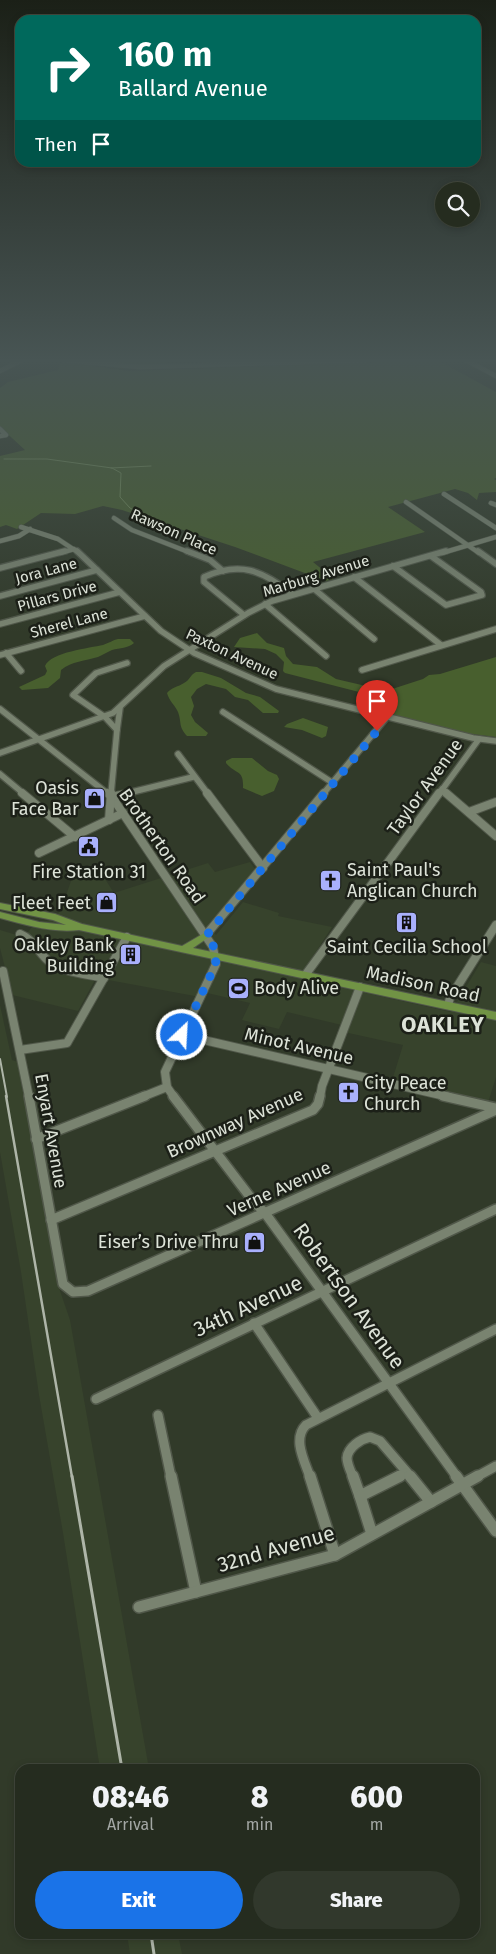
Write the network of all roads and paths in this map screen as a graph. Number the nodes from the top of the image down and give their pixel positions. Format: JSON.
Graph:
{"nodes":[{"id":1,"x":444,"y":494,"type":"dead end"},
{"id":2,"x":406,"y":502,"type":"dead end"},
{"id":3,"x":114,"y":518,"type":"dead end"},
{"id":4,"x":22,"y":527,"type":"dead end"},
{"id":5,"x":496,"y":528,"type":"edge"},
{"id":6,"x":30,"y":529,"type":"junction"},
{"id":7,"x":496,"y":537,"type":"edge"},
{"id":8,"x":0,"y":541,"type":"edge"},
{"id":9,"x":469,"y":545,"type":"junction"},
{"id":10,"x":74,"y":550,"type":"junction"},
{"id":11,"x":431,"y":556,"type":"junction"},
{"id":12,"x":496,"y":564,"type":"edge"},
{"id":13,"x":393,"y":566,"type":"junction"},
{"id":14,"x":0,"y":568,"type":"edge"},
{"id":15,"x":97,"y":570,"type":"junction"},
{"id":16,"x":223,"y":571,"type":"junction"},
{"id":17,"x":354,"y":577,"type":"junction"},
{"id":18,"x":313,"y":588,"type":"junction"},
{"id":19,"x":120,"y":592,"type":"junction"},
{"id":20,"x":292,"y":594,"type":"junction"},
{"id":21,"x":0,"y":596,"type":"edge"},
{"id":22,"x":265,"y":604,"type":"junction"},
{"id":23,"x":244,"y":615,"type":"junction"},
{"id":24,"x":145,"y":616,"type":"junction"},
{"id":25,"x":0,"y":624,"type":"edge"},
{"id":26,"x":496,"y":629,"type":"edge"},
{"id":27,"x":374,"y":638,"type":"dead end"},
{"id":28,"x":441,"y":645,"type":"junction"},
{"id":29,"x":189,"y":650,"type":"junction"},
{"id":30,"x":3,"y":654,"type":"edge"},
{"id":31,"x":326,"y":656,"type":"dead end"},
{"id":32,"x":128,"y":663,"type":"dead end"},
{"id":33,"x":362,"y":670,"type":"dead end"},
{"id":34,"x":21,"y":671,"type":"dead end"},
{"id":35,"x":120,"y":708,"type":"junction"},
{"id":36,"x":0,"y":709,"type":"edge"},
{"id":37,"x":223,"y":712,"type":"dead end"},
{"id":38,"x":388,"y":716,"type":"junction"},
{"id":39,"x":104,"y":717,"type":"junction"},
{"id":40,"x":117,"y":730,"type":"junction"},
{"id":41,"x":479,"y":739,"type":"junction"},
{"id":42,"x":40,"y":740,"type":"junction"},
{"id":43,"x":496,"y":740,"type":"edge"},
{"id":44,"x":0,"y":752,"type":"edge"},
{"id":45,"x":178,"y":754,"type":"dead end"},
{"id":46,"x":0,"y":774,"type":"edge"},
{"id":47,"x":193,"y":777,"type":"junction"},
{"id":48,"x":333,"y":783,"type":"junction"},
{"id":49,"x":442,"y":789,"type":"junction"},
{"id":50,"x":112,"y":797,"type":"junction"},
{"id":51,"x":496,"y":802,"type":"edge"},
{"id":52,"x":469,"y":812,"type":"junction"},
{"id":53,"x":124,"y":814,"type":"junction"},
{"id":54,"x":109,"y":820,"type":"junction"},
{"id":55,"x":75,"y":836,"type":"junction"},
{"id":56,"x":496,"y":836,"type":"edge"},
{"id":57,"x":40,"y":853,"type":"dead end"},
{"id":58,"x":263,"y":868,"type":"junction"},
{"id":59,"x":0,"y":906,"type":"edge"},
{"id":60,"x":0,"y":915,"type":"edge"},
{"id":61,"x":496,"y":925,"type":"edge"},
{"id":62,"x":79,"y":927,"type":"junction"},
{"id":63,"x":20,"y":934,"type":"dead end"},
{"id":64,"x":206,"y":936,"type":"junction"},
{"id":65,"x":127,"y":937,"type":"junction"},
{"id":66,"x":184,"y":949,"type":"junction"},
{"id":67,"x":215,"y":955,"type":"junction"},
{"id":68,"x":3,"y":971,"type":"dead end"},
{"id":69,"x":306,"y":974,"type":"junction"},
{"id":70,"x":104,"y":978,"type":"junction"},
{"id":71,"x":360,"y":987,"type":"junction"},
{"id":72,"x":448,"y":1005,"type":"junction"},
{"id":73,"x":496,"y":1016,"type":"edge"},
{"id":74,"x":182,"y":1035,"type":"junction"},
{"id":75,"x":20,"y":1050,"type":"junction"},
{"id":76,"x":329,"y":1069,"type":"junction"},
{"id":77,"x":167,"y":1087,"type":"junction"},
{"id":78,"x":496,"y":1109,"type":"edge"},
{"id":79,"x":36,"y":1140,"type":"junction"},
{"id":80,"x":215,"y":1150,"type":"junction"},
{"id":81,"x":496,"y":1209,"type":"edge"},
{"id":82,"x":265,"y":1213,"type":"junction"},
{"id":83,"x":51,"y":1220,"type":"junction"},
{"id":84,"x":73,"y":1292,"type":"joint"},
{"id":85,"x":323,"y":1292,"type":"junction"},
{"id":86,"x":254,"y":1323,"type":"junction"},
{"id":87,"x":496,"y":1328,"type":"edge"},
{"id":88,"x":389,"y":1383,"type":"junction"},
{"id":89,"x":96,"y":1399,"type":"dead end"},
{"id":90,"x":158,"y":1415,"type":"dead end"},
{"id":91,"x":318,"y":1418,"type":"junction"},
{"id":92,"x":496,"y":1466,"type":"edge"},
{"id":93,"x":406,"y":1473,"type":"junction"},
{"id":94,"x":463,"y":1484,"type":"junction"},
{"id":95,"x":360,"y":1496,"type":"junction"},
{"id":96,"x":431,"y":1502,"type":"junction"},
{"id":97,"x":496,"y":1531,"type":"edge"},
{"id":98,"x":372,"y":1534,"type":"junction"},
{"id":99,"x":335,"y":1555,"type":"junction"},
{"id":100,"x":196,"y":1592,"type":"junction"},
{"id":101,"x":138,"y":1607,"type":"dead end"}],
"edges":[{"from":1,"to":5,"type":"street"},
{"from":2,"to":9,"type":"street"},
{"from":3,"to":16,"type":"street","name":"Rawson Place"},
{"from":4,"to":6,"type":"street","name":"Paxton Avenue"},
{"from":6,"to":8,"type":"street"},
{"from":6,"to":10,"type":"street","name":"Paxton Avenue"},
{"from":7,"to":9,"type":"street","name":"Marburg Avenue"},
{"from":9,"to":11,"type":"street","name":"Marburg Avenue"},
{"from":9,"to":12,"type":"street"},
{"from":10,"to":14,"type":"street"},
{"from":10,"to":15,"type":"street","name":"Paxton Avenue"},
{"from":11,"to":13,"type":"street","name":"Marburg Avenue"},
{"from":11,"to":13,"type":"street"},
{"from":13,"to":17,"type":"street","name":"Marburg Avenue"},
{"from":15,"to":19,"type":"street","name":"Paxton Avenue"},
{"from":15,"to":21,"type":"street","name":"Jora Lane"},
{"from":16,"to":20,"type":"street"},
{"from":16,"to":23,"type":"street"},
{"from":17,"to":18,"type":"street","name":"Marburg Avenue"},
{"from":17,"to":28,"type":"street"},
{"from":18,"to":20,"type":"street","name":"Marburg Avenue"},
{"from":18,"to":27,"type":"street"},
{"from":19,"to":24,"type":"street","name":"Paxton Avenue"},
{"from":19,"to":25,"type":"street","name":"Pillars Drive"},
{"from":20,"to":22,"type":"street","name":"Marburg Avenue"},
{"from":22,"to":23,"type":"street","name":"Marburg Avenue"},
{"from":22,"to":31,"type":"street"},
{"from":23,"to":29,"type":"street","name":"Marburg Avenue"},
{"from":24,"to":29,"type":"street","name":"Paxton Avenue"},
{"from":24,"to":30,"type":"street","name":"Sherel Lane"},
{"from":26,"to":28,"type":"street"},
{"from":28,"to":33,"type":"street"},
{"from":29,"to":35,"type":"street","name":"Marburg Avenue"},
{"from":29,"to":38,"type":"street","name":"Paxton Avenue"},
{"from":30,"to":34,"type":"street"},
{"from":32,"to":39,"type":"street"},
{"from":35,"to":39,"type":"street","name":"Marburg Avenue"},
{"from":35,"to":40,"type":"street"},
{"from":36,"to":42,"type":"street","name":"Brotherton Road"},
{"from":37,"to":48,"type":"street"},
{"from":38,"to":41,"type":"street","name":"Paxton Avenue"},
{"from":38,"to":48,"type":"street"},
{"from":39,"to":40,"type":"street"},
{"from":39,"to":42,"type":"street","name":"Marburg Avenue"},
{"from":40,"to":50,"type":"street"},
{"from":41,"to":43,"type":"street","name":"Paxton Avenue"},
{"from":41,"to":49,"type":"street","name":"Taylor Avenue"},
{"from":42,"to":44,"type":"street","name":"Marburg Avenue"},
{"from":42,"to":50,"type":"street","name":"Brotherton Road"},
{"from":45,"to":47,"type":"street"},
{"from":46,"to":55,"type":"street"},
{"from":47,"to":50,"type":"street"},
{"from":47,"to":58,"type":"street"},
{"from":48,"to":58,"type":"street"},
{"from":49,"to":52,"type":"street"},
{"from":49,"to":69,"type":"street","name":"Taylor Avenue"},
{"from":50,"to":53,"type":"street","name":"Brotherton Road"},
{"from":50,"to":54,"type":"street"},
{"from":51,"to":52,"type":"street"},
{"from":52,"to":56,"type":"street"},
{"from":53,"to":54,"type":"street"},
{"from":53,"to":64,"type":"street","name":"Brotherton Road"},
{"from":54,"to":55,"type":"street"},
{"from":55,"to":57,"type":"street"},
{"from":58,"to":64,"type":"street"},
{"from":59,"to":62,"type":"main road","name":"Madison Road"},
{"from":60,"to":62,"type":"main road","name":"Madison Road"},
{"from":61,"to":72,"type":"street"},
{"from":62,"to":65,"type":"main road","name":"Madison Road"},
{"from":63,"to":70,"type":"street"},
{"from":64,"to":66,"type":"main road"},
{"from":64,"to":67,"type":"street","name":"Brotherton Road"},
{"from":65,"to":66,"type":"main road","name":"Madison Road"},
{"from":65,"to":70,"type":"street"},
{"from":66,"to":67,"type":"main road","name":"Madison Road"},
{"from":67,"to":69,"type":"main road","name":"Madison Road"},
{"from":67,"to":74,"type":"street"},
{"from":68,"to":75,"type":"street","name":"Enyart Avenue"},
{"from":69,"to":71,"type":"main road","name":"Madison Road"},
{"from":70,"to":75,"type":"street"},
{"from":71,"to":72,"type":"main road","name":"Madison Road"},
{"from":71,"to":76,"type":"street","name":"Brownway Avenue"},
{"from":72,"to":73,"type":"main road","name":"Madison Road"},
{"from":74,"to":76,"type":"street","name":"Minot Avenue"},
{"from":74,"to":77,"type":"street"},
{"from":75,"to":79,"type":"street","name":"Enyart Avenue"},
{"from":76,"to":78,"type":"street","name":"Minot Avenue"},
{"from":76,"to":80,"type":"street","name":"Brownway Avenue"},
{"from":77,"to":79,"type":"street"},
{"from":77,"to":80,"type":"street","name":"Robertson Avenue"},
{"from":78,"to":82,"type":"street","name":"Verne Avenue"},
{"from":79,"to":83,"type":"street","name":"Enyart Avenue"},
{"from":80,"to":82,"type":"street","name":"Robertson Avenue"},
{"from":80,"to":83,"type":"street","name":"Brownway Avenue"},
{"from":81,"to":85,"type":"street","name":"34th Avenue"},
{"from":82,"to":84,"type":"street","name":"Verne Avenue"},
{"from":82,"to":85,"type":"street","name":"Robertson Avenue"},
{"from":83,"to":84,"type":"street","name":"Enyart Avenue"},
{"from":85,"to":86,"type":"street","name":"34th Avenue"},
{"from":85,"to":88,"type":"street","name":"Robertson Avenue"},
{"from":86,"to":89,"type":"street","name":"34th Avenue"},
{"from":86,"to":91,"type":"street"},
{"from":87,"to":88,"type":"street"},
{"from":88,"to":91,"type":"street"},
{"from":88,"to":94,"type":"street","name":"Robertson Avenue"},
{"from":90,"to":100,"type":"street"},
{"from":91,"to":99,"type":"street"},
{"from":92,"to":94,"type":"street","name":"32nd Avenue"},
{"from":93,"to":95,"type":"street"},
{"from":93,"to":95,"type":"street"},
{"from":93,"to":96,"type":"street"},
{"from":94,"to":96,"type":"street","name":"32nd Avenue"},
{"from":94,"to":97,"type":"street","name":"Robertson Avenue"},
{"from":95,"to":98,"type":"street"},
{"from":96,"to":98,"type":"street","name":"32nd Avenue"},
{"from":98,"to":99,"type":"street","name":"32nd Avenue"},
{"from":99,"to":100,"type":"street","name":"32nd Avenue"},
{"from":100,"to":101,"type":"street","name":"32nd Avenue"}]}
